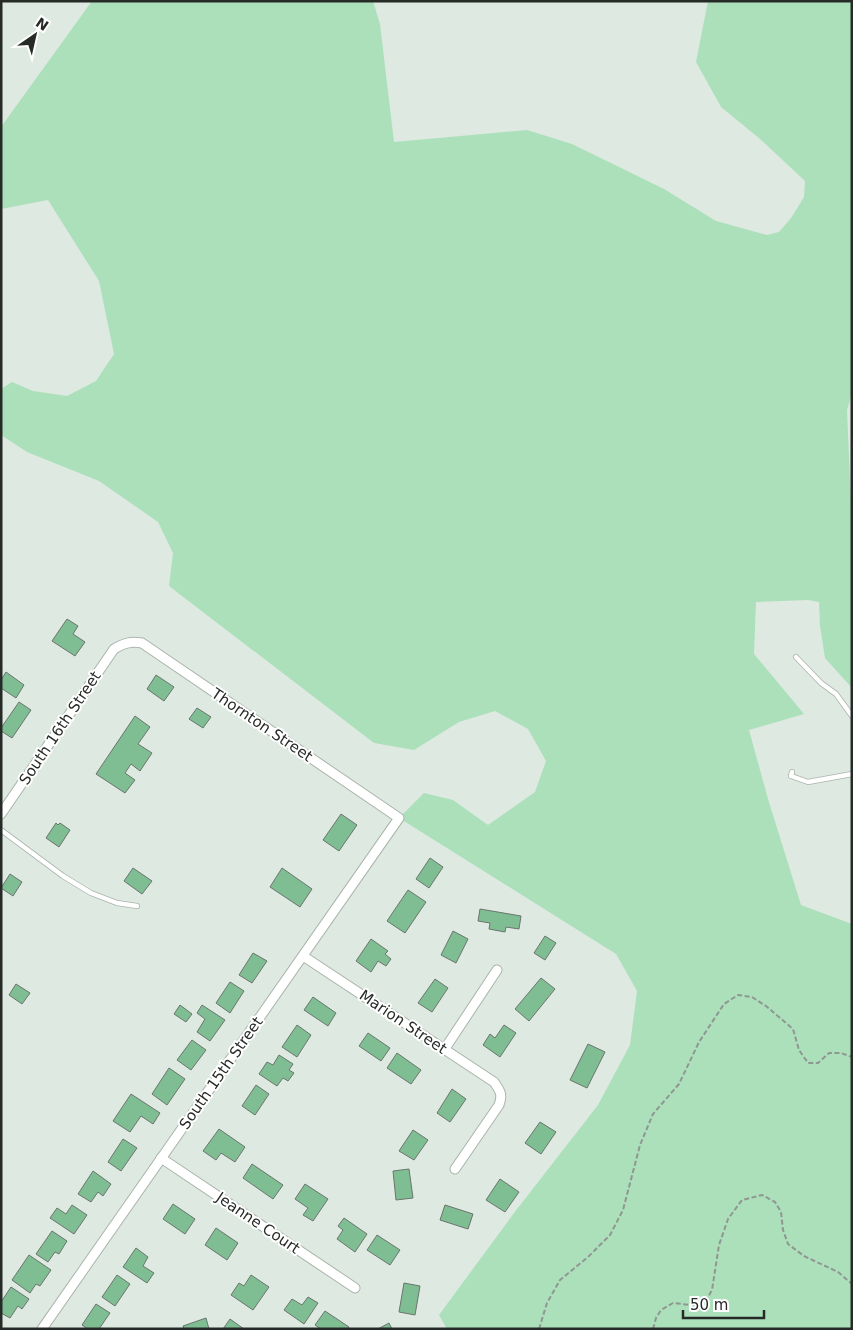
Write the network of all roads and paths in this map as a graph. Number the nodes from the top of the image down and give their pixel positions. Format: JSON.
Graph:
{"nodes":[{"id":1,"x":122,"y":644,"type":"joint"},
{"id":2,"x":796,"y":657,"type":"dead end"},
{"id":3,"x":852,"y":716,"type":"edge"},
{"id":4,"x":792,"y":772,"type":"dead end"},
{"id":5,"x":852,"y":774,"type":"edge"},
{"id":6,"x":1,"y":814,"type":"edge"},
{"id":7,"x":399,"y":818,"type":"joint"},
{"id":8,"x":1,"y":830,"type":"edge"},
{"id":9,"x":137,"y":906,"type":"dead end"},
{"id":10,"x":303,"y":956,"type":"junction"},
{"id":11,"x":497,"y":970,"type":"dead end"},
{"id":12,"x":444,"y":1050,"type":"junction"},
{"id":13,"x":852,"y":1057,"type":"edge"},
{"id":14,"x":161,"y":1158,"type":"junction"},
{"id":15,"x":455,"y":1169,"type":"dead end"},
{"id":16,"x":852,"y":1284,"type":"edge"},
{"id":17,"x":355,"y":1288,"type":"dead end"},
{"id":18,"x":42,"y":1329,"type":"edge"},
{"id":19,"x":539,"y":1329,"type":"edge"},
{"id":20,"x":653,"y":1329,"type":"edge"}],
"edges":[{"from":1,"to":6,"type":"street","name":"South 16th Street"},
{"from":1,"to":7,"type":"street","name":"Thornton Street"},
{"from":2,"to":3,"type":"lane"},
{"from":4,"to":5,"type":"lane"},
{"from":7,"to":10,"type":"street","name":"South 15th Street"},
{"from":8,"to":9,"type":"lane"},
{"from":10,"to":12,"type":"street","name":"Marion Street"},
{"from":10,"to":14,"type":"street","name":"South 15th Street"},
{"from":11,"to":12,"type":"street"},
{"from":12,"to":15,"type":"street","name":"Marion Street"},
{"from":13,"to":19,"type":"path"},
{"from":14,"to":17,"type":"street","name":"Jeanne Court"},
{"from":14,"to":18,"type":"street","name":"South 15th Street"},
{"from":16,"to":20,"type":"path"}]}
